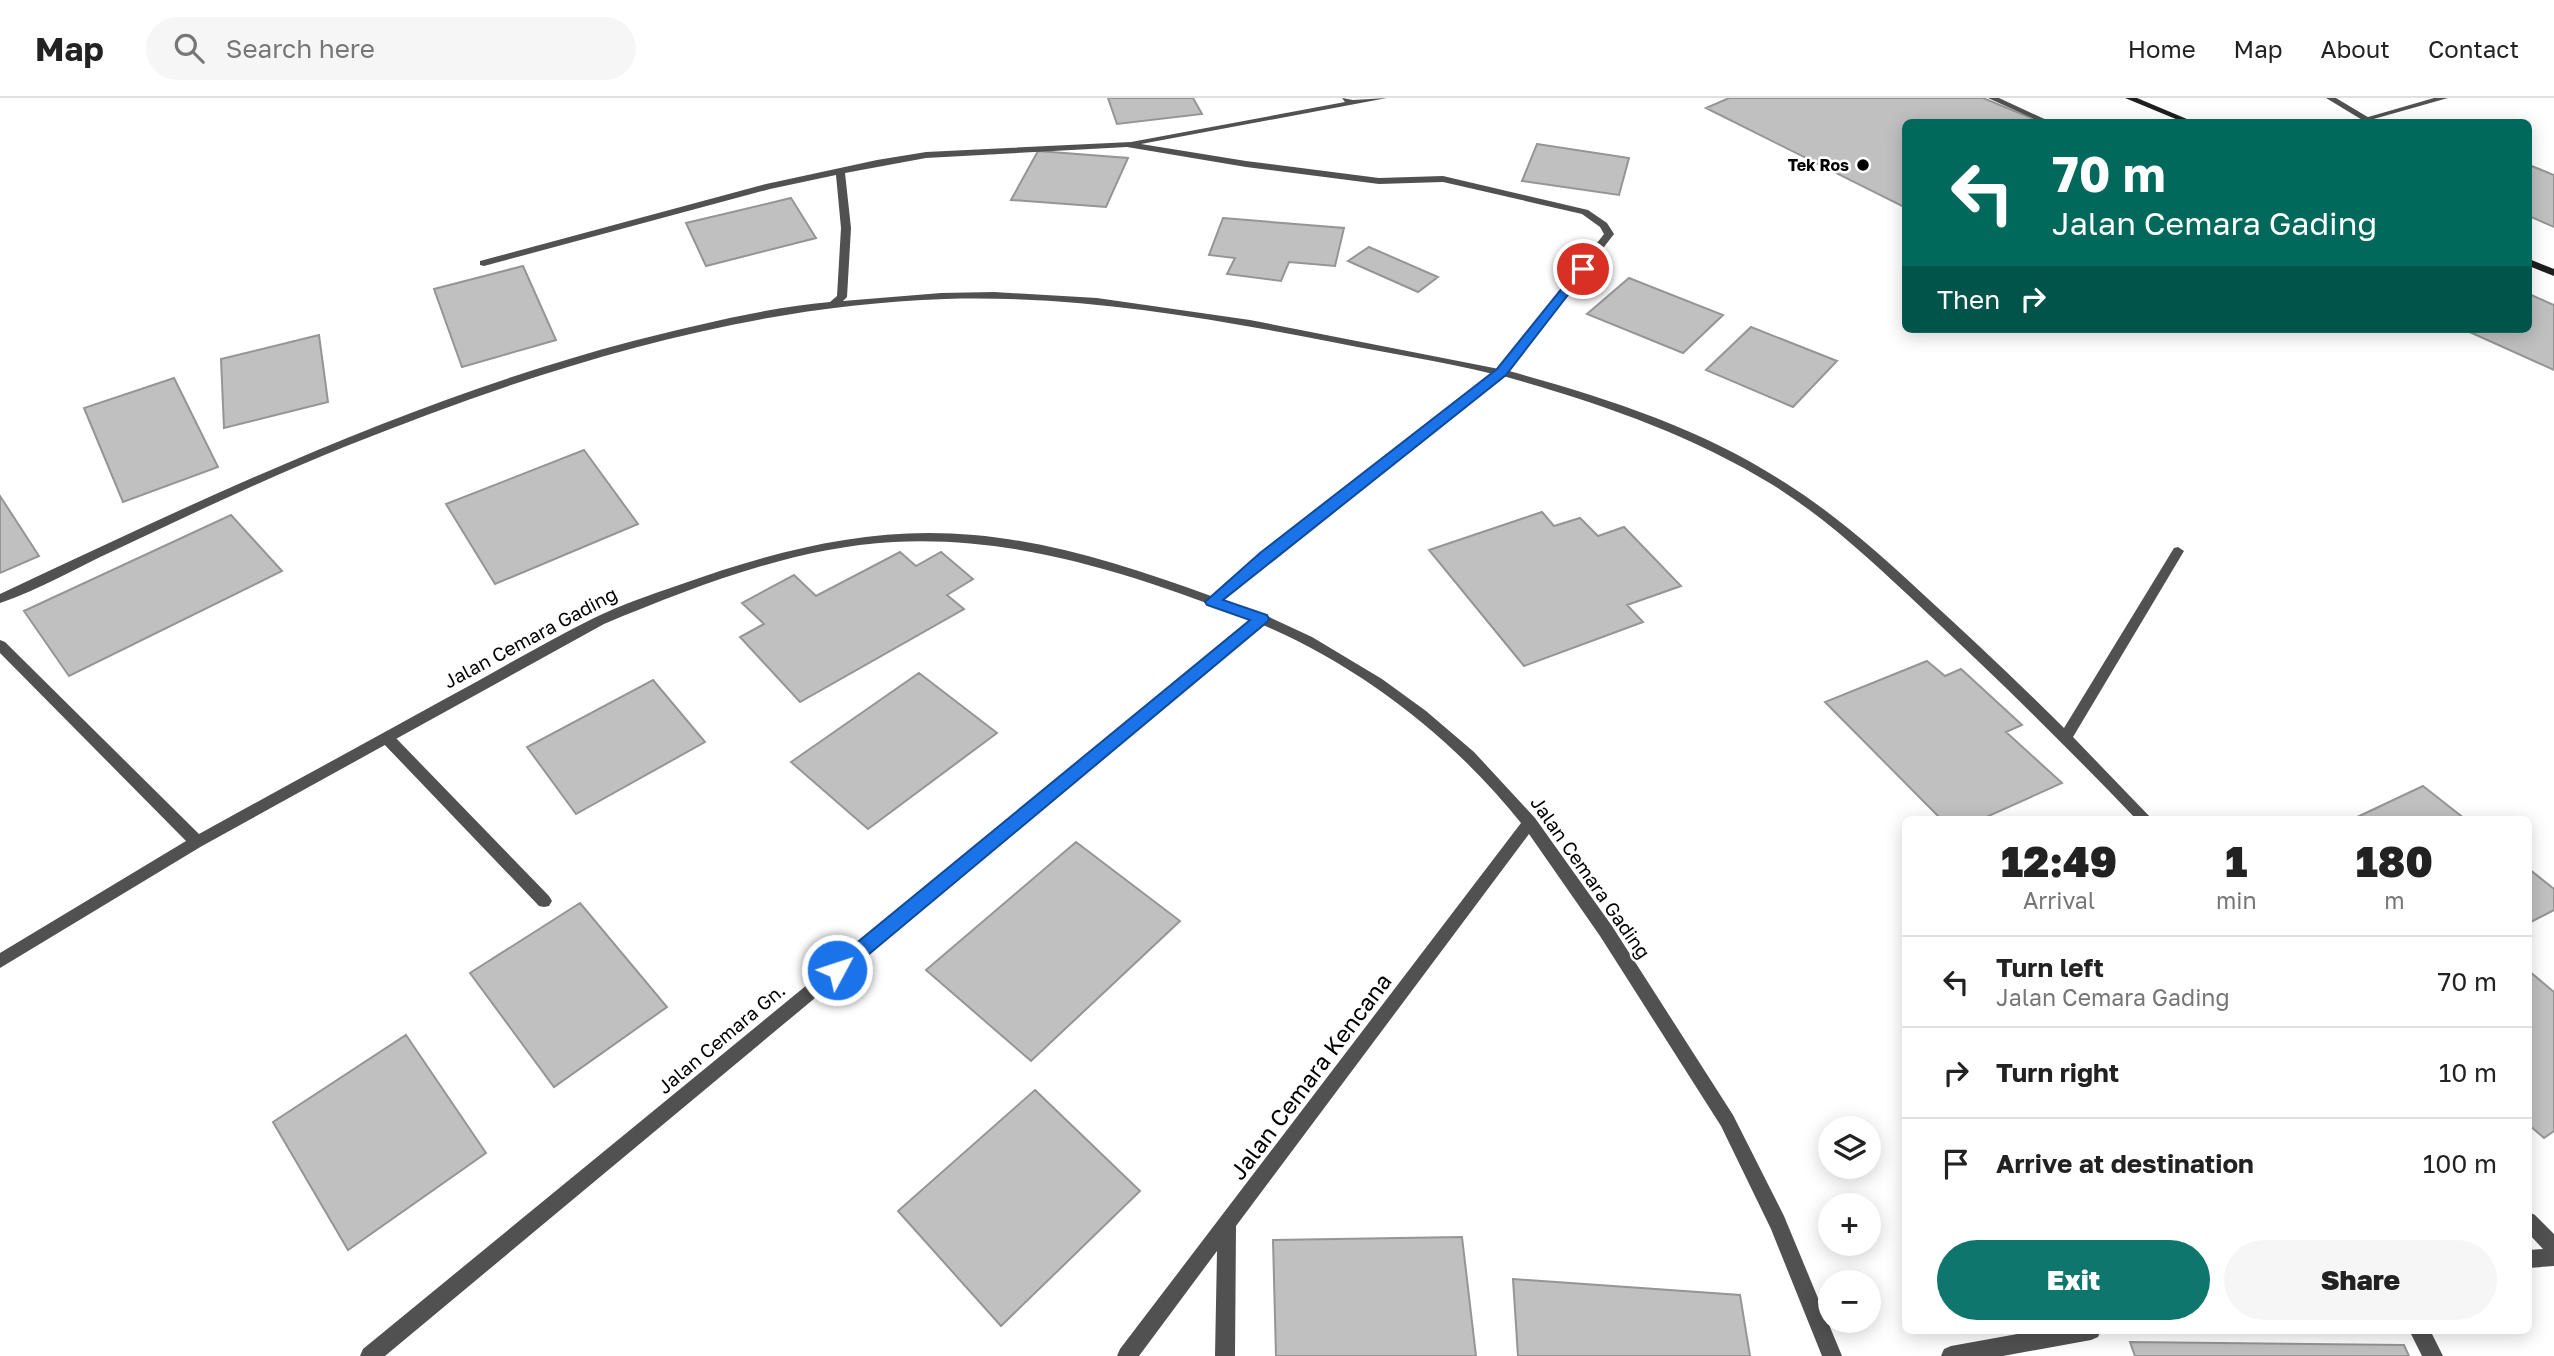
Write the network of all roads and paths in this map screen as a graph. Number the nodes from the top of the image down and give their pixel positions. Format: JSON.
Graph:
{"nodes":[{"id":1,"x":1383,"y":98,"type":"edge"},
{"id":2,"x":1992,"y":98,"type":"edge"},
{"id":3,"x":2129,"y":98,"type":"edge"},
{"id":4,"x":2330,"y":98,"type":"edge"},
{"id":5,"x":2444,"y":98,"type":"edge"},
{"id":6,"x":1348,"y":100,"type":"edge"},
{"id":7,"x":2367,"y":118,"type":"junction"},
{"id":8,"x":2041,"y":119,"type":"edge"},
{"id":9,"x":2182,"y":119,"type":"edge"},
{"id":10,"x":2364,"y":119,"type":"edge"},
{"id":11,"x":1127,"y":144,"type":"junction"},
{"id":12,"x":840,"y":170,"type":"junction"},
{"id":13,"x":484,"y":263,"type":"dead end"},
{"id":14,"x":2532,"y":263,"type":"edge"},
{"id":15,"x":2554,"y":273,"type":"edge"},
{"id":16,"x":835,"y":303,"type":"junction"},
{"id":17,"x":1502,"y":372,"type":"junction"},
{"id":18,"x":2178,"y":551,"type":"dead end"},
{"id":19,"x":0,"y":599,"type":"edge"},
{"id":20,"x":1212,"y":602,"type":"junction"},
{"id":21,"x":1262,"y":619,"type":"junction"},
{"id":22,"x":0,"y":646,"type":"edge"},
{"id":23,"x":2066,"y":737,"type":"junction"},
{"id":24,"x":387,"y":738,"type":"junction"},
{"id":25,"x":2142,"y":816,"type":"edge"},
{"id":26,"x":1530,"y":822,"type":"junction"},
{"id":27,"x":197,"y":842,"type":"junction"},
{"id":28,"x":544,"y":901,"type":"dead end"},
{"id":29,"x":0,"y":961,"type":"edge"},
{"id":30,"x":1227,"y":1224,"type":"junction"},
{"id":31,"x":2532,"y":1224,"type":"edge"},
{"id":32,"x":2554,"y":1247,"type":"edge"},
{"id":33,"x":2554,"y":1257,"type":"edge"},
{"id":34,"x":2532,"y":1259,"type":"edge"},
{"id":35,"x":2069,"y":1334,"type":"edge"},
{"id":36,"x":2421,"y":1334,"type":"edge"},
{"id":37,"x":370,"y":1356,"type":"edge"},
{"id":38,"x":1127,"y":1356,"type":"edge"},
{"id":39,"x":1225,"y":1356,"type":"edge"},
{"id":40,"x":1832,"y":1356,"type":"edge"},
{"id":41,"x":1951,"y":1356,"type":"edge"},
{"id":42,"x":2433,"y":1356,"type":"edge"}],
"edges":[{"from":1,"to":6,"type":"street"},
{"from":2,"to":8,"type":"street"},
{"from":3,"to":9,"type":"main road"},
{"from":4,"to":7,"type":"street"},
{"from":5,"to":7,"type":"street"},
{"from":6,"to":11,"type":"street"},
{"from":7,"to":10,"type":"street"},
{"from":11,"to":12,"type":"street"},
{"from":11,"to":17,"type":"street"},
{"from":12,"to":13,"type":"street"},
{"from":12,"to":16,"type":"street"},
{"from":14,"to":15,"type":"main road"},
{"from":16,"to":17,"type":"street"},
{"from":16,"to":19,"type":"street"},
{"from":17,"to":20,"type":"street"},
{"from":17,"to":23,"type":"street"},
{"from":18,"to":23,"type":"street"},
{"from":20,"to":21,"type":"street","name":"Jalan Cemara Gading"},
{"from":20,"to":24,"type":"street","name":"Jalan Cemara Gading"},
{"from":21,"to":26,"type":"street","name":"Jalan Cemara Gading"},
{"from":21,"to":37,"type":"street","name":"Jalan Cemara Gn."},
{"from":22,"to":27,"type":"street"},
{"from":23,"to":25,"type":"street"},
{"from":24,"to":27,"type":"street","name":"Jalan Cemara Gading"},
{"from":24,"to":28,"type":"street"},
{"from":26,"to":30,"type":"street","name":"Jalan Cemara Kencana"},
{"from":26,"to":40,"type":"street","name":"Jalan Cemara Gading"},
{"from":27,"to":29,"type":"street","name":"Jalan Cemara Gading"},
{"from":30,"to":38,"type":"street","name":"Jalan Cemara Kencana"},
{"from":30,"to":39,"type":"street"},
{"from":31,"to":32,"type":"street"},
{"from":33,"to":34,"type":"street"},
{"from":35,"to":41,"type":"street"},
{"from":36,"to":42,"type":"street"}]}
